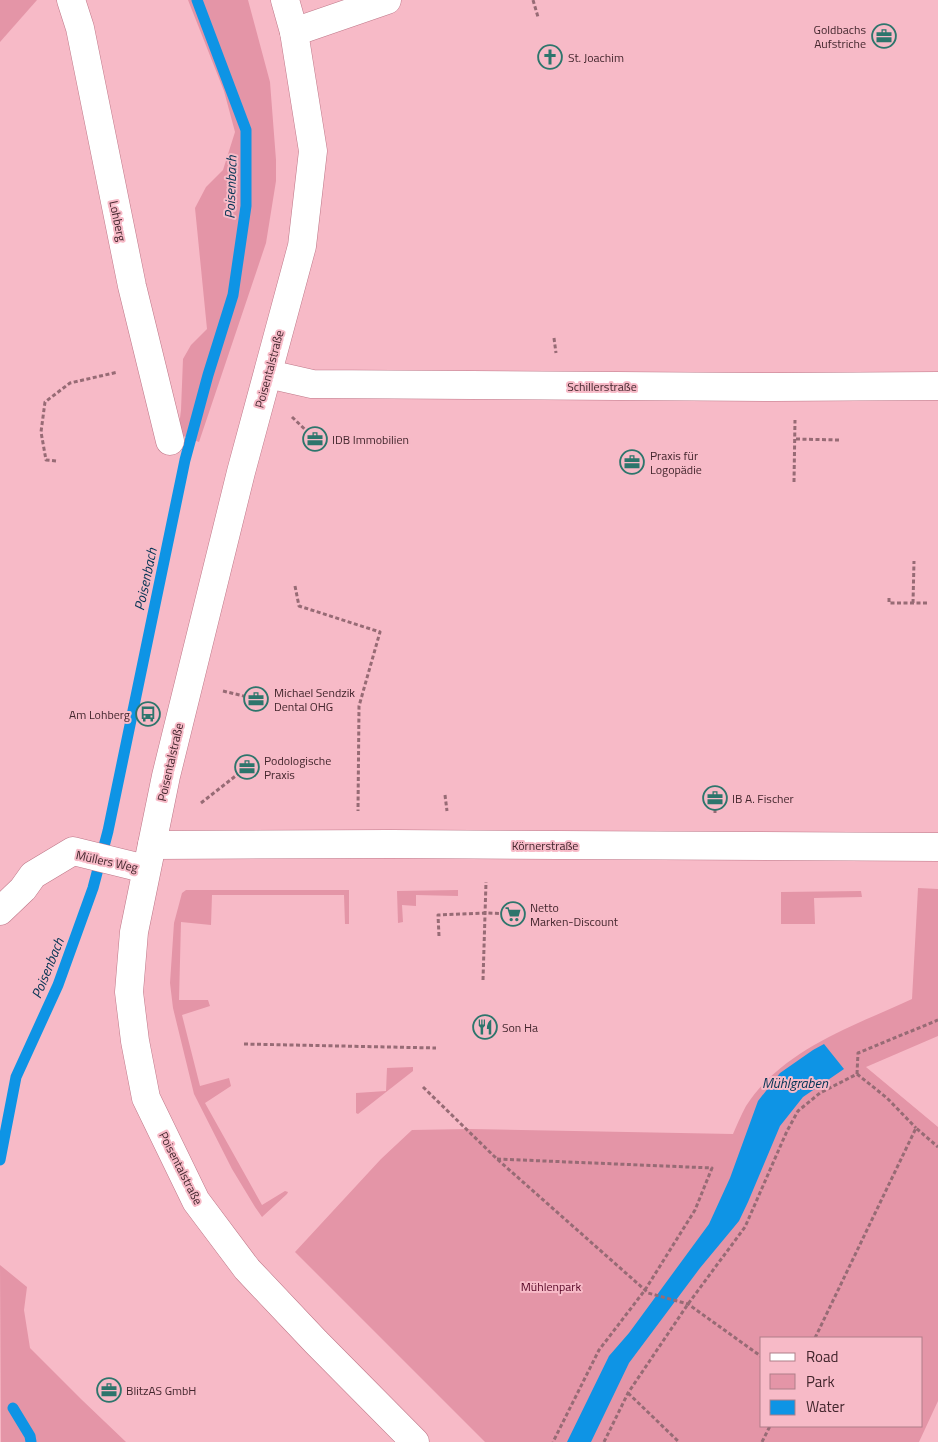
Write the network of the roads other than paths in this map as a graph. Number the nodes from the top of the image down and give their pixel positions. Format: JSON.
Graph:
{"nodes":[{"id":1,"x":71,"y":0,"type":"edge"},
{"id":2,"x":285,"y":0,"type":"edge"},
{"id":3,"x":387,"y":0,"type":"edge"},
{"id":4,"x":294,"y":32,"type":"junction"},
{"id":5,"x":268,"y":374,"type":"junction"},
{"id":6,"x":938,"y":386,"type":"edge"},
{"id":7,"x":170,"y":441,"type":"dead end"},
{"id":8,"x":938,"y":847,"type":"edge"},
{"id":9,"x":149,"y":857,"type":"junction"},
{"id":10,"x":0,"y":911,"type":"edge"},
{"id":11,"x":415,"y":1442,"type":"edge"}],
"edges":[{"from":1,"to":7,"type":"street","name":"Lohberg"},
{"from":2,"to":4,"type":"street","name":"Poisentalstraße"},
{"from":3,"to":4,"type":"street"},
{"from":4,"to":5,"type":"street","name":"Poisentalstraße"},
{"from":5,"to":6,"type":"street","name":"Schillerstraße"},
{"from":5,"to":9,"type":"street","name":"Poisentalstraße"},
{"from":8,"to":9,"type":"street","name":"Körnerstraße"},
{"from":9,"to":10,"type":"street","name":"Müllers Weg"},
{"from":9,"to":11,"type":"street","name":"Poisentalstraße"}]}
